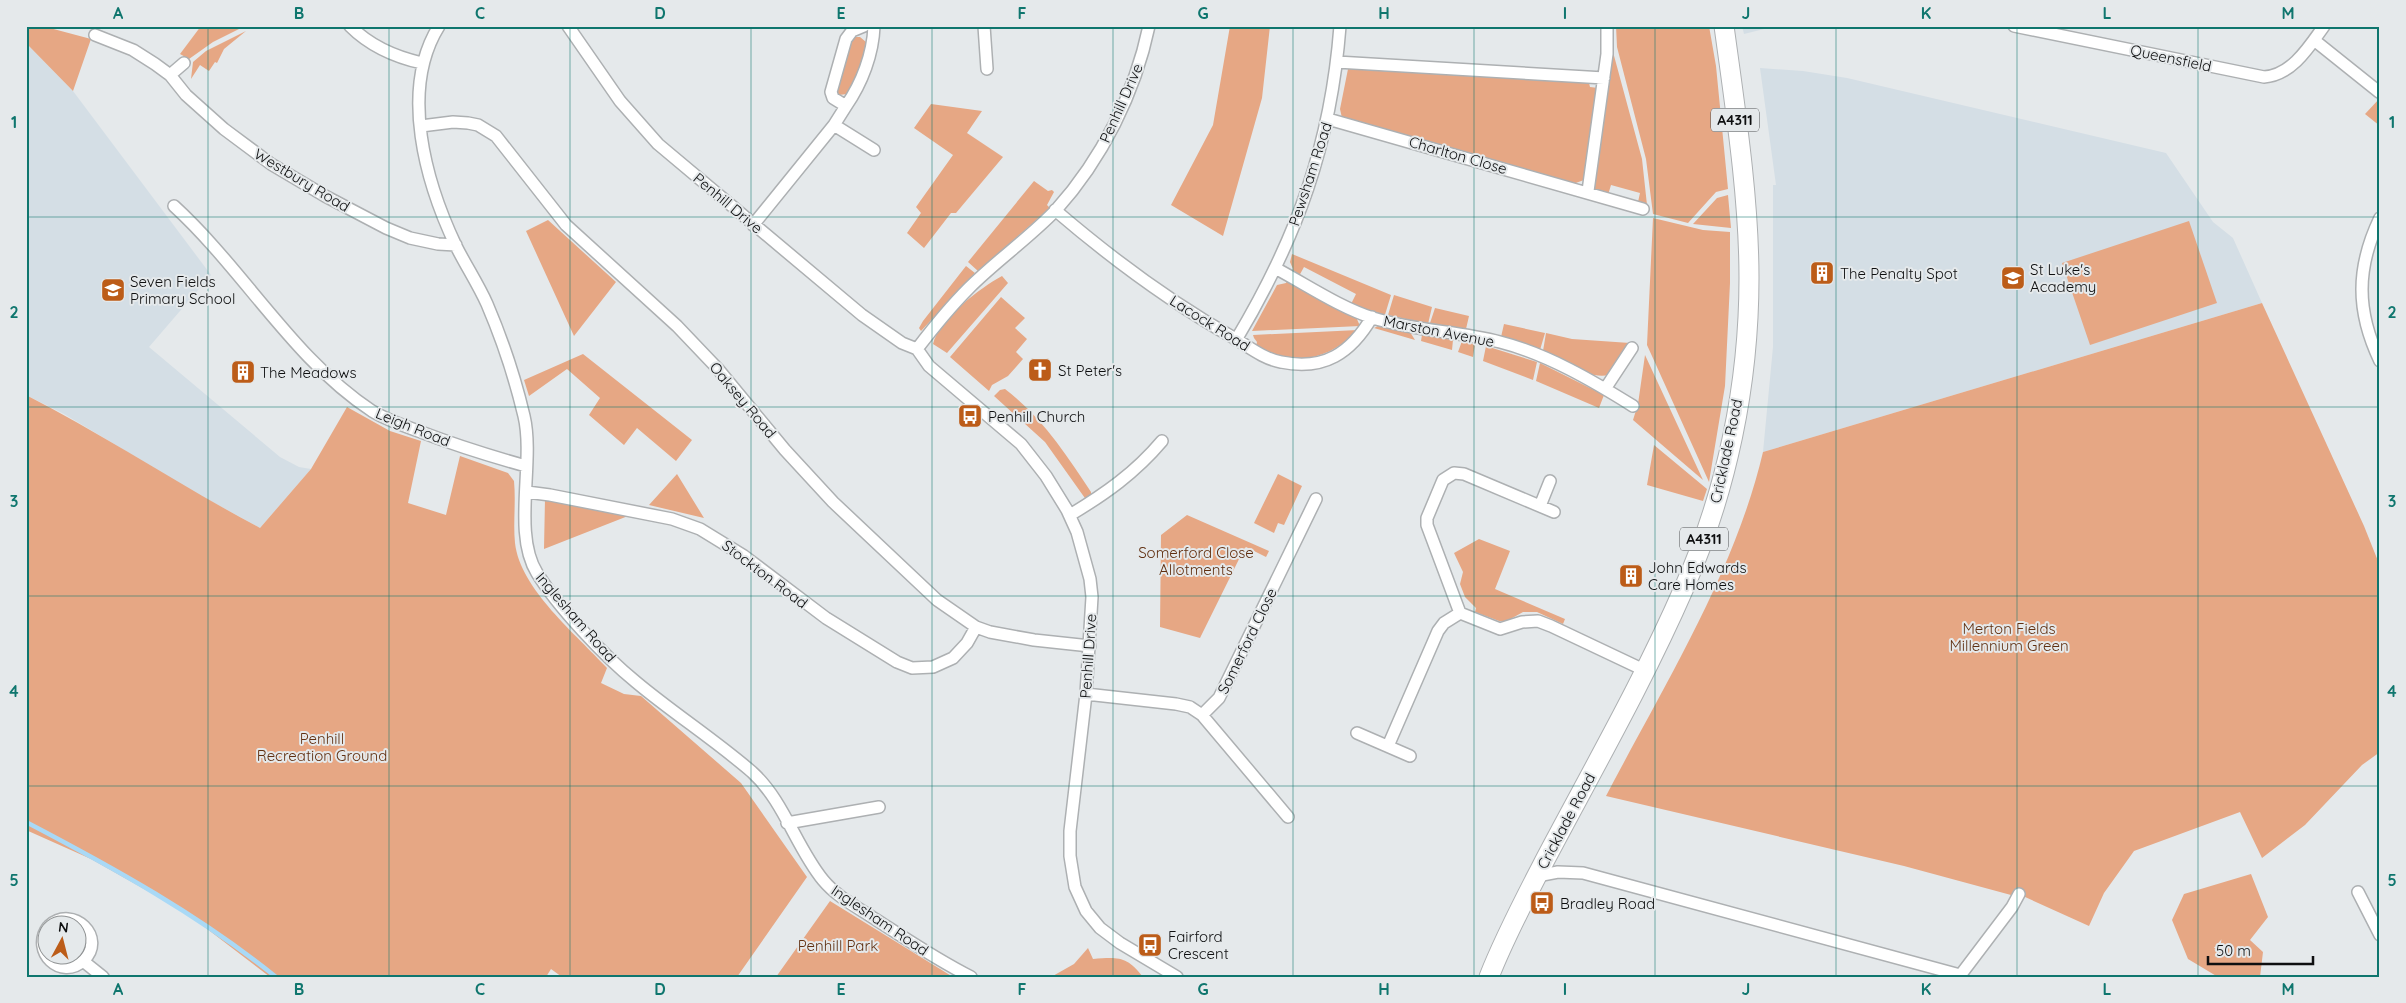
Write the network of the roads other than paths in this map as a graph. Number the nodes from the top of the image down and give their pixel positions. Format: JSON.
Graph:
{"nodes":[{"id":1,"x":350,"y":26,"type":"edge"},
{"id":2,"x":439,"y":26,"type":"edge"},
{"id":3,"x":568,"y":26,"type":"edge"},
{"id":4,"x":864,"y":26,"type":"edge"},
{"id":5,"x":874,"y":26,"type":"edge"},
{"id":6,"x":984,"y":26,"type":"edge"},
{"id":7,"x":1149,"y":26,"type":"edge"},
{"id":8,"x":1340,"y":26,"type":"edge"},
{"id":9,"x":1607,"y":26,"type":"edge"},
{"id":10,"x":1724,"y":26,"type":"edge"},
{"id":11,"x":2014,"y":26,"type":"edge"},
{"id":12,"x":2324,"y":26,"type":"edge"},
{"id":13,"x":95,"y":34,"type":"dead end"},
{"id":14,"x":2314,"y":40,"type":"junction"},
{"id":15,"x":1337,"y":62,"type":"junction"},
{"id":16,"x":184,"y":63,"type":"dead end"},
{"id":17,"x":422,"y":63,"type":"junction"},
{"id":18,"x":987,"y":69,"type":"dead end"},
{"id":19,"x":170,"y":76,"type":"junction"},
{"id":20,"x":1604,"y":78,"type":"junction"},
{"id":21,"x":2379,"y":92,"type":"edge"},
{"id":22,"x":846,"y":106,"type":"junction"},
{"id":23,"x":1328,"y":120,"type":"junction"},
{"id":24,"x":834,"y":125,"type":"junction"},
{"id":25,"x":421,"y":126,"type":"junction"},
{"id":26,"x":874,"y":150,"type":"dead end"},
{"id":27,"x":1588,"y":191,"type":"junction"},
{"id":28,"x":174,"y":206,"type":"dead end"},
{"id":29,"x":1643,"y":209,"type":"dead end"},
{"id":30,"x":1056,"y":210,"type":"junction"},
{"id":31,"x":2380,"y":218,"type":"edge"},
{"id":32,"x":753,"y":225,"type":"junction"},
{"id":33,"x":456,"y":245,"type":"junction"},
{"id":34,"x":1275,"y":268,"type":"junction"},
{"id":35,"x":1372,"y":317,"type":"junction"},
{"id":36,"x":1236,"y":340,"type":"junction"},
{"id":37,"x":1632,"y":348,"type":"dead end"},
{"id":38,"x":917,"y":349,"type":"junction"},
{"id":39,"x":2380,"y":361,"type":"edge"},
{"id":40,"x":1605,"y":389,"type":"junction"},
{"id":41,"x":1633,"y":406,"type":"dead end"},
{"id":42,"x":1162,"y":441,"type":"dead end"},
{"id":43,"x":526,"y":466,"type":"junction"},
{"id":44,"x":1550,"y":481,"type":"dead end"},
{"id":45,"x":526,"y":492,"type":"junction"},
{"id":46,"x":1316,"y":499,"type":"dead end"},
{"id":47,"x":1540,"y":506,"type":"junction"},
{"id":48,"x":1554,"y":512,"type":"dead end"},
{"id":49,"x":1070,"y":515,"type":"junction"},
{"id":50,"x":1460,"y":613,"type":"junction"},
{"id":51,"x":976,"y":627,"type":"junction"},
{"id":52,"x":1090,"y":646,"type":"junction"},
{"id":53,"x":1644,"y":670,"type":"junction"},
{"id":54,"x":1086,"y":694,"type":"junction"},
{"id":55,"x":1202,"y":715,"type":"junction"},
{"id":56,"x":1357,"y":733,"type":"dead end"},
{"id":57,"x":1388,"y":746,"type":"junction"},
{"id":58,"x":1410,"y":756,"type":"dead end"},
{"id":59,"x":879,"y":807,"type":"dead end"},
{"id":60,"x":1288,"y":817,"type":"dead end"},
{"id":61,"x":787,"y":823,"type":"junction"},
{"id":62,"x":1537,"y":876,"type":"junction"},
{"id":63,"x":2358,"y":892,"type":"dead end"},
{"id":64,"x":2019,"y":894,"type":"dead end"},
{"id":65,"x":88,"y":931,"type":"edge"},
{"id":66,"x":2380,"y":935,"type":"edge"},
{"id":67,"x":88,"y":954,"type":"edge"},
{"id":68,"x":88,"y":965,"type":"edge"},
{"id":69,"x":63,"y":966,"type":"edge"},
{"id":70,"x":75,"y":966,"type":"edge"},
{"id":71,"x":1170,"y":975,"type":"edge"},
{"id":72,"x":1959,"y":976,"type":"edge"},
{"id":73,"x":103,"y":977,"type":"edge"},
{"id":74,"x":971,"y":977,"type":"edge"},
{"id":75,"x":1489,"y":977,"type":"edge"}],
"edges":[{"from":1,"to":17,"type":"street"},
{"from":2,"to":17,"type":"street","name":"Inglesham Road"},
{"from":3,"to":32,"type":"street","name":"Penhill Drive"},
{"from":4,"to":22,"type":"street"},
{"from":5,"to":22,"type":"street"},
{"from":6,"to":18,"type":"street"},
{"from":7,"to":30,"type":"street","name":"Penhill Drive"},
{"from":8,"to":15,"type":"street","name":"Pewsham Road"},
{"from":9,"to":20,"type":"street"},
{"from":10,"to":53,"type":"main road","name":"Cricklade Road","number":"A4311"},
{"from":11,"to":14,"type":"street","name":"Queensfield"},
{"from":12,"to":14,"type":"street","name":"Queensfield"},
{"from":13,"to":19,"type":"street","name":"Westbury Road"},
{"from":14,"to":21,"type":"street"},
{"from":15,"to":20,"type":"street"},
{"from":15,"to":23,"type":"street","name":"Pewsham Road"},
{"from":16,"to":19,"type":"street"},
{"from":17,"to":25,"type":"street","name":"Inglesham Road"},
{"from":19,"to":33,"type":"street","name":"Westbury Road"},
{"from":20,"to":27,"type":"street"},
{"from":22,"to":24,"type":"street"},
{"from":23,"to":27,"type":"street","name":"Charlton Close"},
{"from":23,"to":34,"type":"street","name":"Pewsham Road"},
{"from":24,"to":26,"type":"street"},
{"from":24,"to":32,"type":"street"},
{"from":25,"to":33,"type":"street","name":"Inglesham Road"},
{"from":25,"to":51,"type":"street","name":"Oaksey Road"},
{"from":27,"to":29,"type":"street","name":"Charlton Close"},
{"from":28,"to":43,"type":"street","name":"Leigh Road"},
{"from":30,"to":36,"type":"street","name":"Lacock Road"},
{"from":30,"to":38,"type":"street","name":"Penhill Drive"},
{"from":31,"to":39,"type":"street"},
{"from":32,"to":38,"type":"street","name":"Penhill Drive"},
{"from":33,"to":43,"type":"street","name":"Inglesham Road"},
{"from":34,"to":35,"type":"street","name":"Marston Avenue"},
{"from":34,"to":36,"type":"street","name":"Pewsham Road"},
{"from":35,"to":36,"type":"street","name":"Lacock Road"},
{"from":35,"to":40,"type":"street","name":"Marston Avenue"},
{"from":37,"to":40,"type":"street"},
{"from":38,"to":49,"type":"street","name":"Penhill Drive"},
{"from":40,"to":41,"type":"street","name":"Marston Avenue"},
{"from":42,"to":49,"type":"street"},
{"from":43,"to":45,"type":"street","name":"Inglesham Road"},
{"from":44,"to":47,"type":"street"},
{"from":45,"to":51,"type":"street","name":"Stockton Road"},
{"from":45,"to":61,"type":"street","name":"Inglesham Road"},
{"from":46,"to":55,"type":"street","name":"Somerford Close"},
{"from":47,"to":48,"type":"street"},
{"from":47,"to":50,"type":"street"},
{"from":49,"to":52,"type":"street","name":"Penhill Drive"},
{"from":50,"to":53,"type":"street"},
{"from":50,"to":57,"type":"street"},
{"from":51,"to":52,"type":"street","name":"Oaksey Road"},
{"from":52,"to":54,"type":"street","name":"Penhill Drive"},
{"from":53,"to":62,"type":"main road","name":"Cricklade Road","number":"A4311"},
{"from":54,"to":55,"type":"street"},
{"from":54,"to":71,"type":"street","name":"Penhill Drive"},
{"from":55,"to":60,"type":"street"},
{"from":56,"to":57,"type":"street"},
{"from":57,"to":58,"type":"street"},
{"from":59,"to":61,"type":"street"},
{"from":61,"to":74,"type":"street","name":"Inglesham Road"},
{"from":62,"to":72,"type":"street"},
{"from":62,"to":75,"type":"main road","name":"Cricklade Road","number":"A4311"},
{"from":63,"to":66,"type":"street"},
{"from":64,"to":72,"type":"street"},
{"from":65,"to":67,"type":"street"},
{"from":68,"to":73,"type":"street"},
{"from":69,"to":70,"type":"street"}]}
